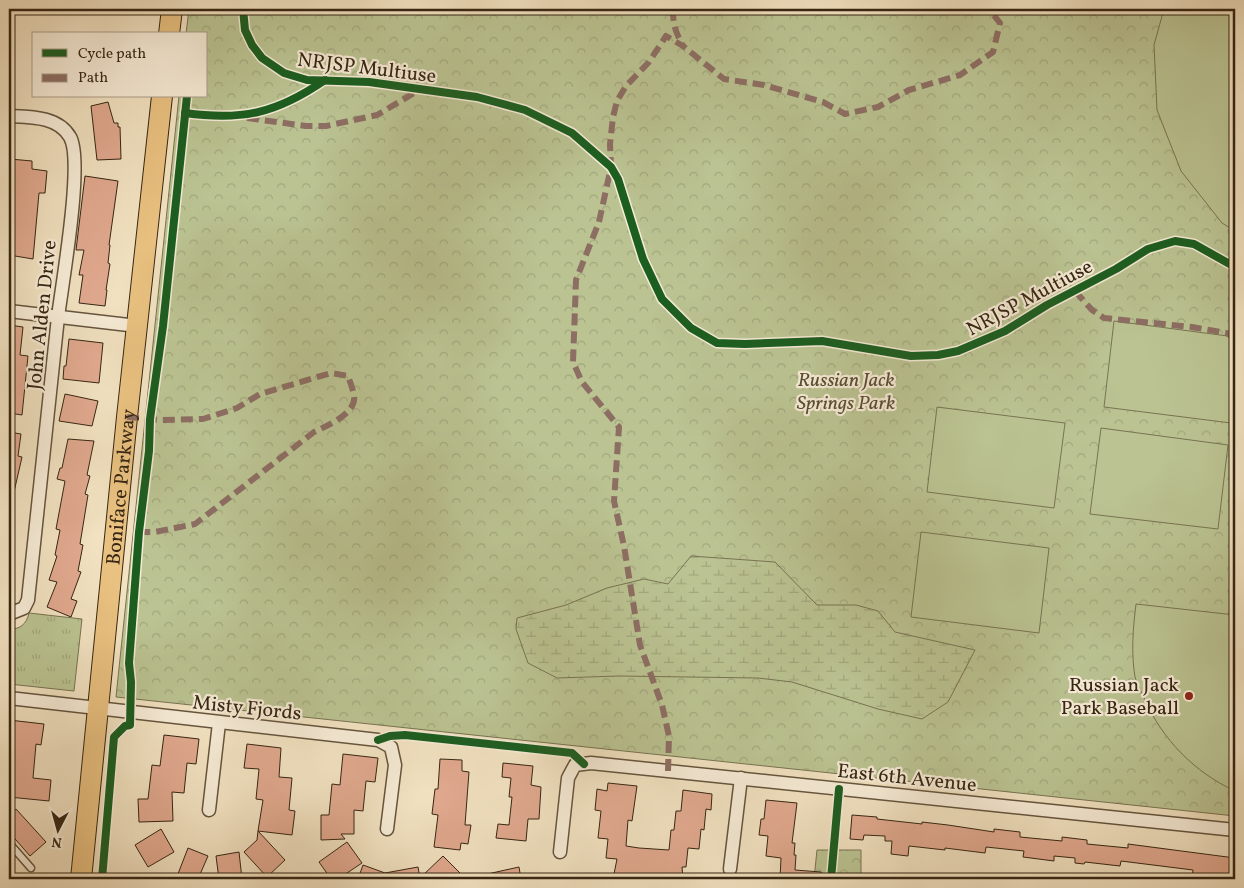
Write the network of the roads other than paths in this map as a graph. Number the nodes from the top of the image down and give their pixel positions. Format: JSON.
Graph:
{"nodes":[{"id":1,"x":172,"y":9,"type":"edge"},
{"id":2,"x":169,"y":32,"type":"edge"},
{"id":3,"x":162,"y":98,"type":"edge"},
{"id":4,"x":9,"y":116,"type":"edge"},
{"id":5,"x":9,"y":311,"type":"edge"},
{"id":6,"x":58,"y":317,"type":"junction"},
{"id":7,"x":137,"y":326,"type":"junction"},
{"id":8,"x":9,"y":614,"type":"edge"},
{"id":9,"x":9,"y":698,"type":"edge"},
{"id":10,"x":97,"y":708,"type":"junction"},
{"id":11,"x":219,"y":723,"type":"junction"},
{"id":12,"x":741,"y":778,"type":"junction"},
{"id":13,"x":209,"y":810,"type":"dead end"},
{"id":14,"x":387,"y":829,"type":"dead end"},
{"id":15,"x":1235,"y":830,"type":"edge"},
{"id":16,"x":9,"y":843,"type":"edge"},
{"id":17,"x":560,"y":852,"type":"dead end"},
{"id":18,"x":31,"y":868,"type":"dead end"},
{"id":19,"x":730,"y":869,"type":"dead end"},
{"id":20,"x":81,"y":879,"type":"edge"}],
"edges":[{"from":1,"to":2,"type":"main road"},
{"from":3,"to":7,"type":"main road","name":"Boniface Parkway"},
{"from":4,"to":6,"type":"street","name":"John Alden Drive"},
{"from":5,"to":6,"type":"street"},
{"from":6,"to":7,"type":"street"},
{"from":6,"to":8,"type":"street","name":"John Alden Drive"},
{"from":7,"to":10,"type":"main road","name":"Boniface Parkway"},
{"from":9,"to":10,"type":"street"},
{"from":10,"to":11,"type":"street","name":"Misty Fjords"},
{"from":10,"to":20,"type":"main road","name":"Boniface Parkway"},
{"from":11,"to":13,"type":"street"},
{"from":11,"to":14,"type":"street","name":"Misty Fjords"},
{"from":12,"to":15,"type":"street","name":"East 6th Avenue"},
{"from":12,"to":17,"type":"street","name":"East 6th Avenue"},
{"from":12,"to":19,"type":"street"},
{"from":16,"to":18,"type":"lane"}]}
